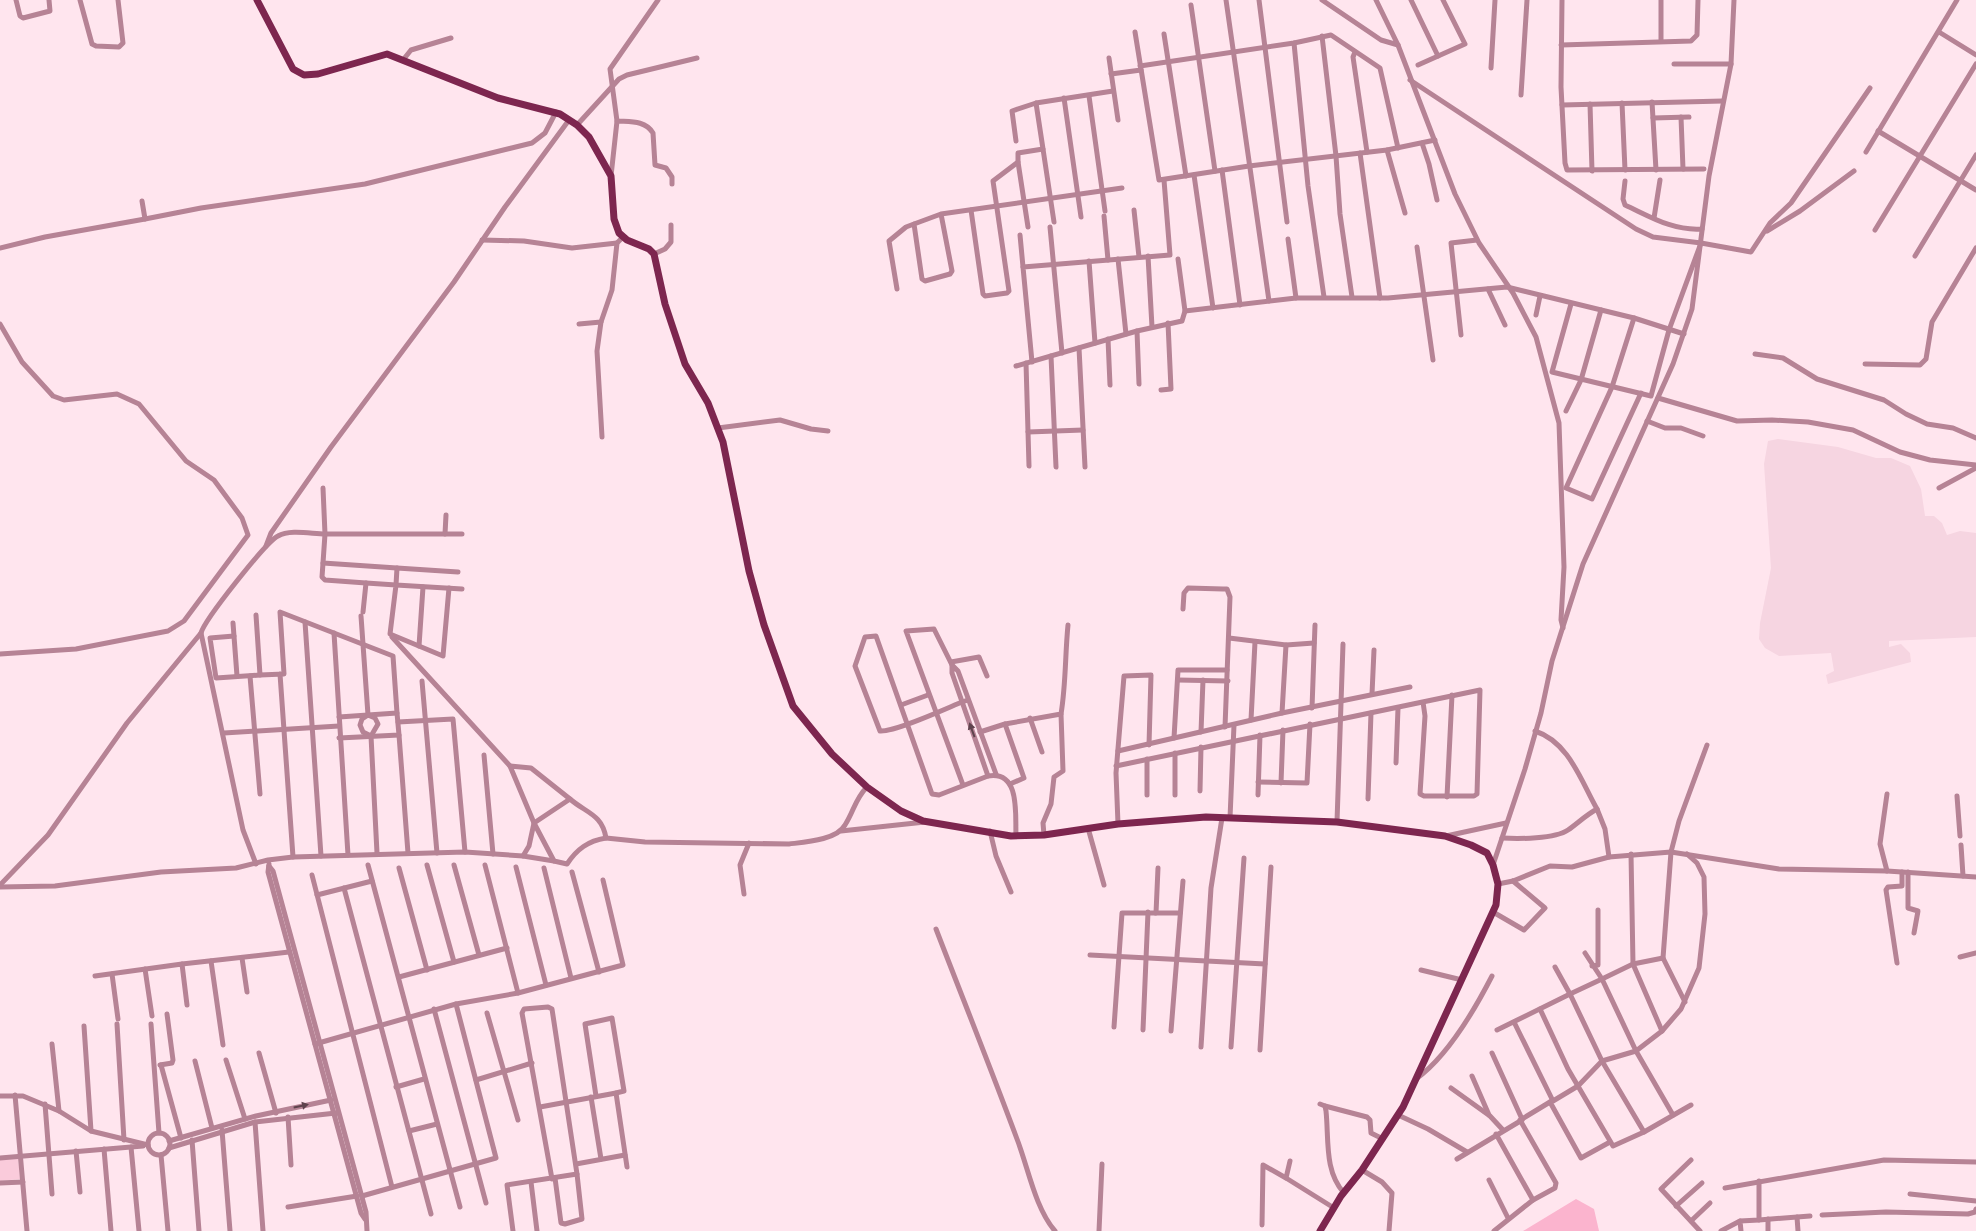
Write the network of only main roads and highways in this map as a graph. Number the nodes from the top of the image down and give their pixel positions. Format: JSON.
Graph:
{"nodes":[{"id":1,"x":257,"y":0,"type":"edge"},
{"id":2,"x":1320,"y":1231,"type":"edge"}],
"edges":[{"from":1,"to":2,"type":"main road"}]}
